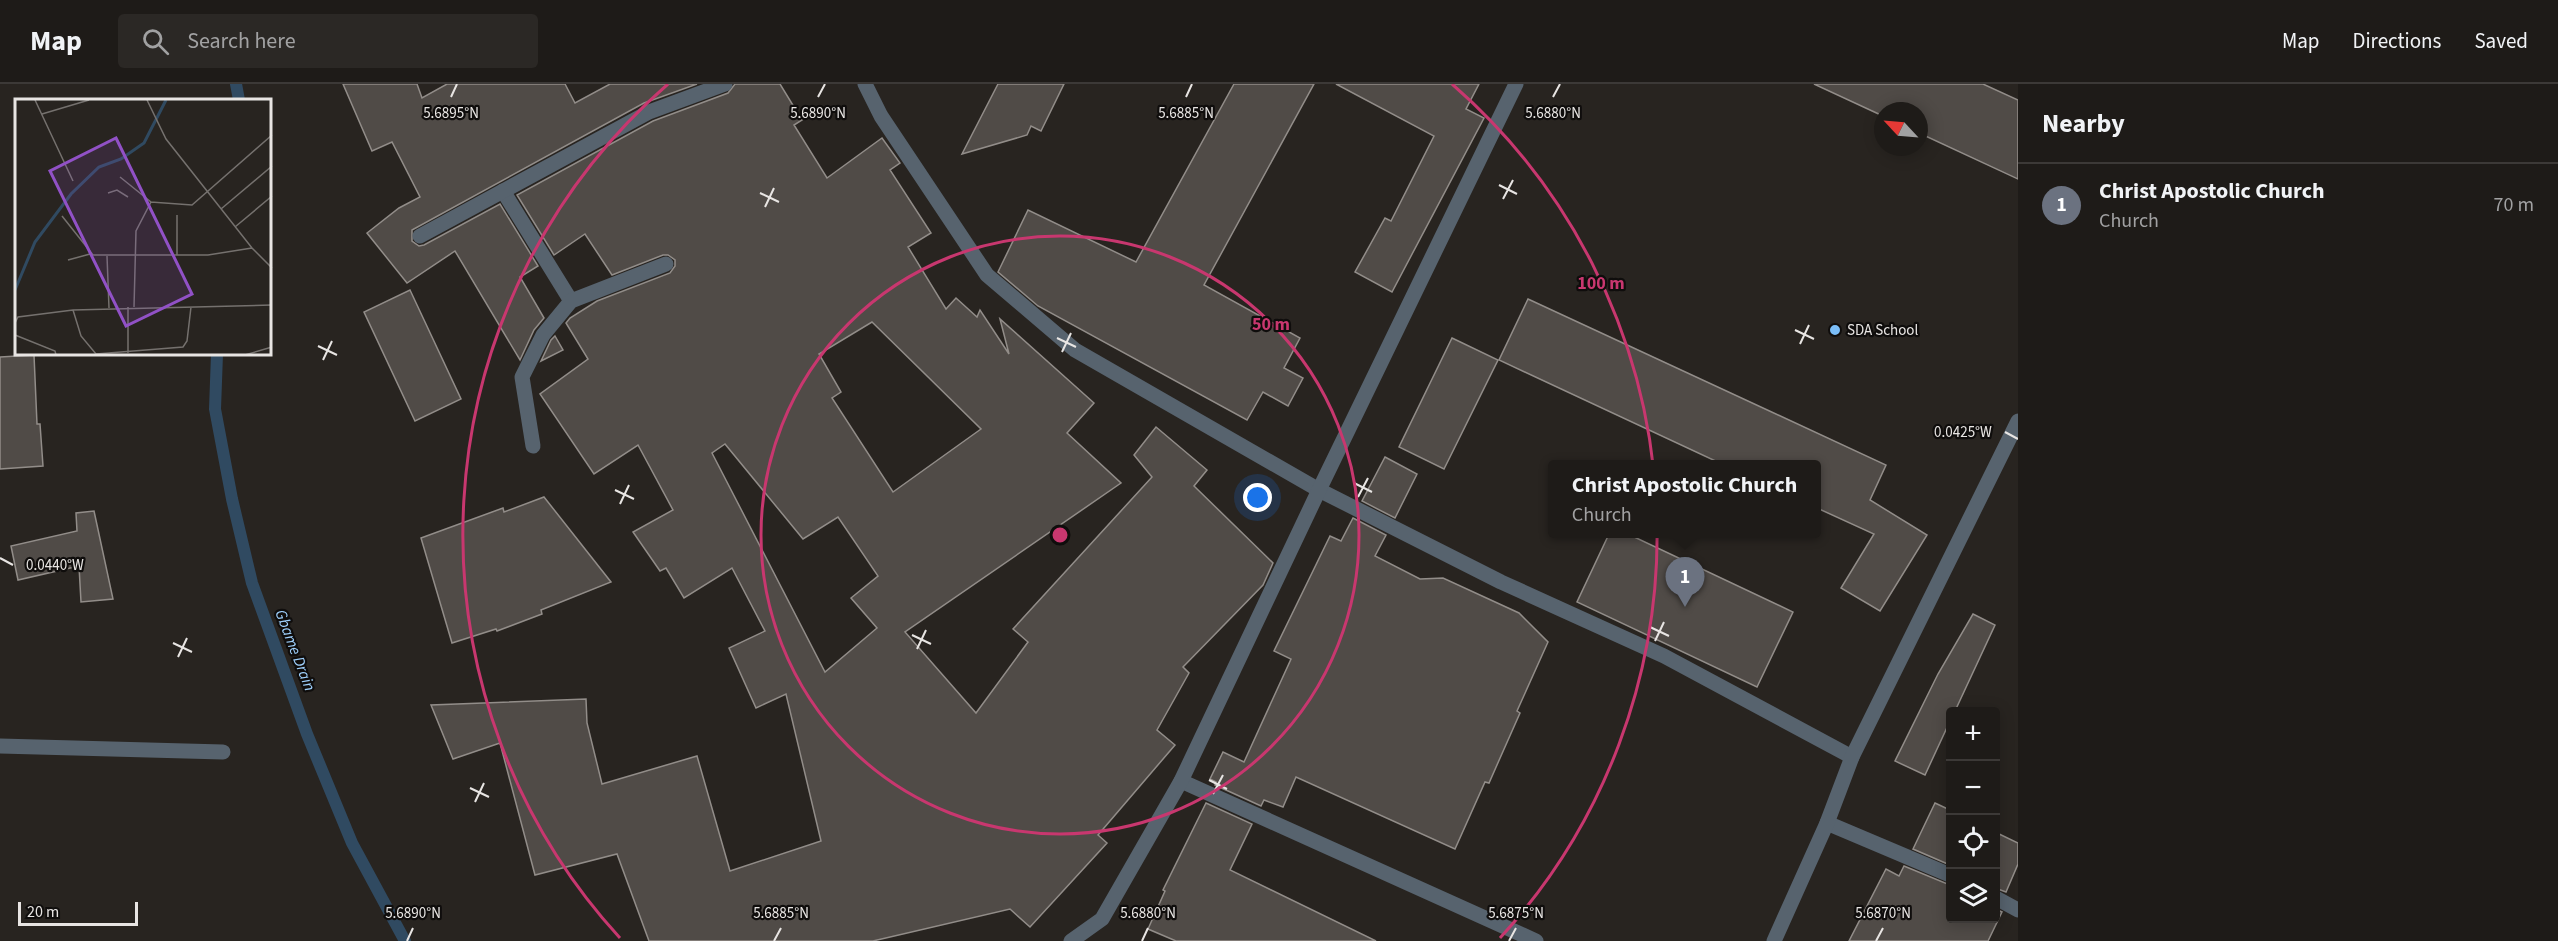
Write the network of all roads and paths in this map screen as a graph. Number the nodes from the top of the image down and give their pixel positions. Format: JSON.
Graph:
{"nodes":[{"id":1,"x":725,"y":84,"type":"edge"},
{"id":2,"x":865,"y":84,"type":"edge"},
{"id":3,"x":1516,"y":84,"type":"edge"},
{"id":4,"x":503,"y":191,"type":"junction"},
{"id":5,"x":420,"y":236,"type":"dead end"},
{"id":6,"x":666,"y":264,"type":"dead end"},
{"id":7,"x":571,"y":301,"type":"junction"},
{"id":8,"x":2018,"y":421,"type":"edge"},
{"id":9,"x":533,"y":446,"type":"dead end"},
{"id":10,"x":1319,"y":490,"type":"junction"},
{"id":11,"x":0,"y":746,"type":"edge"},
{"id":12,"x":223,"y":752,"type":"dead end"},
{"id":13,"x":1851,"y":757,"type":"junction"},
{"id":14,"x":1181,"y":781,"type":"junction"},
{"id":15,"x":1827,"y":823,"type":"junction"},
{"id":16,"x":1946,"y":873,"type":"edge"},
{"id":17,"x":2000,"y":901,"type":"edge"},
{"id":18,"x":2018,"y":910,"type":"edge"},
{"id":19,"x":1073,"y":941,"type":"edge"},
{"id":20,"x":1536,"y":941,"type":"edge"},
{"id":21,"x":1774,"y":941,"type":"edge"}],
"edges":[{"from":1,"to":4,"type":"street"},
{"from":2,"to":10,"type":"street"},
{"from":3,"to":10,"type":"street"},
{"from":4,"to":5,"type":"street"},
{"from":4,"to":7,"type":"street"},
{"from":6,"to":7,"type":"street"},
{"from":7,"to":9,"type":"street"},
{"from":8,"to":13,"type":"street"},
{"from":10,"to":13,"type":"street"},
{"from":10,"to":14,"type":"street"},
{"from":11,"to":12,"type":"street"},
{"from":13,"to":15,"type":"street"},
{"from":14,"to":19,"type":"street"},
{"from":14,"to":20,"type":"street"},
{"from":15,"to":16,"type":"street"},
{"from":15,"to":21,"type":"street"},
{"from":17,"to":18,"type":"street"}]}
